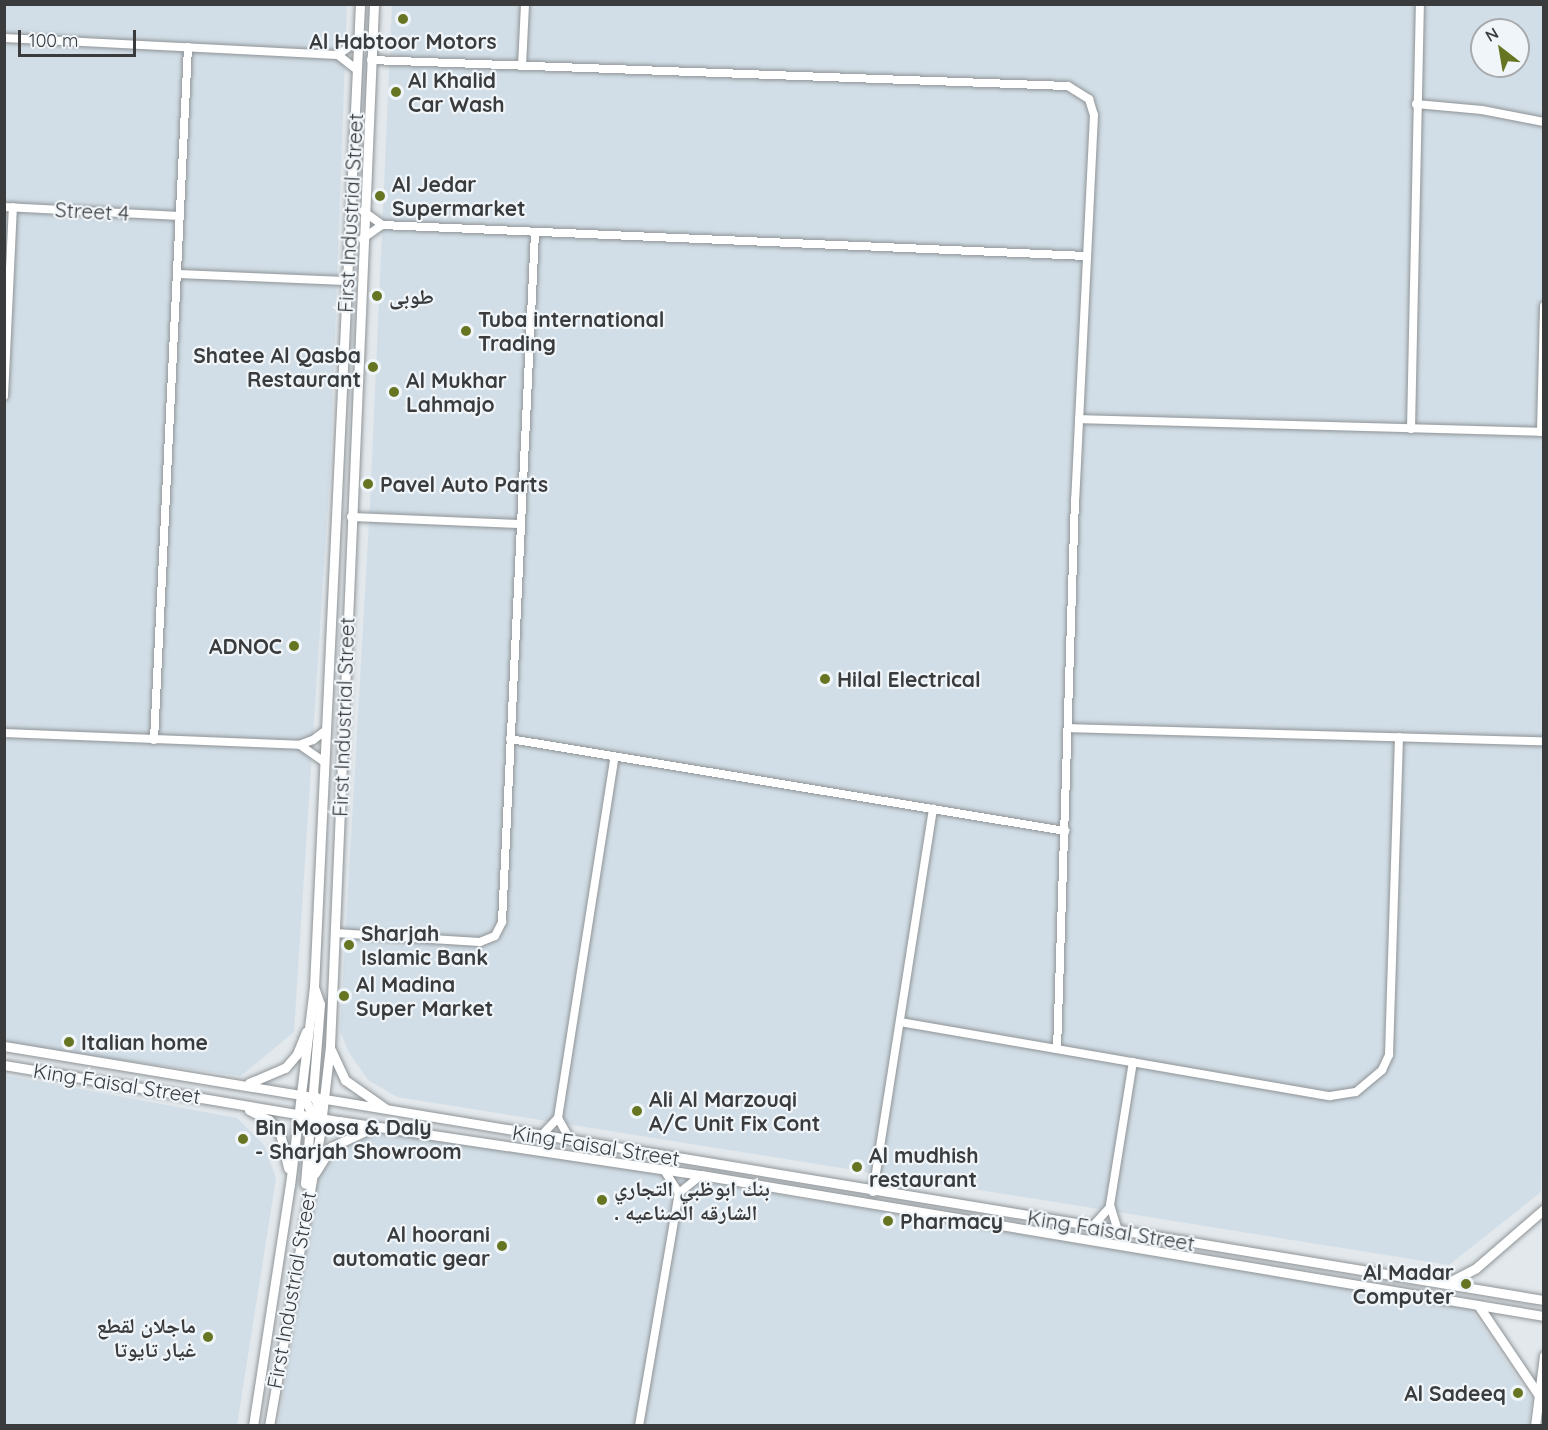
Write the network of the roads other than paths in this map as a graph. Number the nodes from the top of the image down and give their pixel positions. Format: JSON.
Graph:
{"nodes":[{"id":1,"x":360,"y":4,"type":"edge"},
{"id":2,"x":374,"y":4,"type":"edge"},
{"id":3,"x":525,"y":4,"type":"edge"},
{"id":4,"x":1420,"y":4,"type":"edge"},
{"id":5,"x":4,"y":38,"type":"edge"},
{"id":6,"x":358,"y":40,"type":"junction"},
{"id":7,"x":188,"y":47,"type":"junction"},
{"id":8,"x":338,"y":55,"type":"junction"},
{"id":9,"x":371,"y":60,"type":"junction"},
{"id":10,"x":522,"y":66,"type":"junction"},
{"id":11,"x":357,"y":70,"type":"junction"},
{"id":12,"x":1416,"y":104,"type":"junction"},
{"id":13,"x":1544,"y":122,"type":"edge"},
{"id":14,"x":9,"y":207,"type":"edge"},
{"id":15,"x":363,"y":211,"type":"junction"},
{"id":16,"x":180,"y":216,"type":"junction"},
{"id":17,"x":382,"y":225,"type":"junction"},
{"id":18,"x":535,"y":232,"type":"junction"},
{"id":19,"x":362,"y":239,"type":"junction"},
{"id":20,"x":1087,"y":256,"type":"junction"},
{"id":21,"x":177,"y":274,"type":"junction"},
{"id":22,"x":347,"y":281,"type":"junction"},
{"id":23,"x":1544,"y":306,"type":"edge"},
{"id":24,"x":4,"y":396,"type":"edge"},
{"id":25,"x":1079,"y":419,"type":"junction"},
{"id":26,"x":1411,"y":429,"type":"junction"},
{"id":27,"x":1542,"y":432,"type":"edge"},
{"id":28,"x":351,"y":517,"type":"junction"},
{"id":29,"x":520,"y":524,"type":"junction"},
{"id":30,"x":1068,"y":728,"type":"junction"},
{"id":31,"x":325,"y":731,"type":"junction"},
{"id":32,"x":4,"y":733,"type":"edge"},
{"id":33,"x":1399,"y":737,"type":"junction"},
{"id":34,"x":510,"y":739,"type":"junction"},
{"id":35,"x":154,"y":740,"type":"junction"},
{"id":36,"x":1544,"y":741,"type":"edge"},
{"id":37,"x":299,"y":745,"type":"junction"},
{"id":38,"x":615,"y":756,"type":"junction"},
{"id":39,"x":323,"y":761,"type":"junction"},
{"id":40,"x":933,"y":809,"type":"junction"},
{"id":41,"x":1065,"y":831,"type":"junction"},
{"id":42,"x":334,"y":933,"type":"junction"},
{"id":43,"x":314,"y":987,"type":"junction"},
{"id":44,"x":900,"y":1022,"type":"junction"},
{"id":45,"x":309,"y":1024,"type":"junction"},
{"id":46,"x":4,"y":1046,"type":"edge"},
{"id":47,"x":330,"y":1046,"type":"junction"},
{"id":48,"x":1057,"y":1049,"type":"junction"},
{"id":49,"x":1133,"y":1062,"type":"junction"},
{"id":50,"x":4,"y":1065,"type":"edge"},
{"id":51,"x":246,"y":1084,"type":"junction"},
{"id":52,"x":302,"y":1094,"type":"junction"},
{"id":53,"x":313,"y":1097,"type":"junction"},
{"id":54,"x":325,"y":1100,"type":"junction"},
{"id":55,"x":230,"y":1102,"type":"junction"},
{"id":56,"x":390,"y":1110,"type":"junction"},
{"id":57,"x":300,"y":1115,"type":"junction"},
{"id":58,"x":311,"y":1116,"type":"junction"},
{"id":59,"x":322,"y":1118,"type":"junction"},
{"id":60,"x":558,"y":1118,"type":"junction"},
{"id":61,"x":375,"y":1127,"type":"junction"},
{"id":62,"x":541,"y":1136,"type":"junction"},
{"id":63,"x":571,"y":1141,"type":"junction"},
{"id":64,"x":664,"y":1170,"type":"junction"},
{"id":65,"x":701,"y":1175,"type":"junction"},
{"id":66,"x":290,"y":1185,"type":"junction"},
{"id":67,"x":308,"y":1192,"type":"junction"},
{"id":68,"x":873,"y":1192,"type":"junction"},
{"id":69,"x":679,"y":1193,"type":"junction"},
{"id":70,"x":1110,"y":1205,"type":"junction"},
{"id":71,"x":1544,"y":1209,"type":"edge"},
{"id":72,"x":1092,"y":1227,"type":"junction"},
{"id":73,"x":1118,"y":1231,"type":"junction"},
{"id":74,"x":1447,"y":1283,"type":"junction"},
{"id":75,"x":1544,"y":1300,"type":"edge"},
{"id":76,"x":1478,"y":1305,"type":"junction"},
{"id":77,"x":1544,"y":1316,"type":"edge"},
{"id":78,"x":1544,"y":1356,"type":"edge"},
{"id":79,"x":1538,"y":1394,"type":"junction"},
{"id":80,"x":253,"y":1425,"type":"edge"},
{"id":81,"x":269,"y":1425,"type":"edge"},
{"id":82,"x":639,"y":1425,"type":"edge"},
{"id":83,"x":1535,"y":1425,"type":"edge"}],
"edges":[{"from":1,"to":6,"type":"main road","name":"First Industrial Street"},
{"from":2,"to":9,"type":"main road","name":"First Industrial Street"},
{"from":3,"to":10,"type":"street"},
{"from":4,"to":12,"type":"street"},
{"from":5,"to":7,"type":"street"},
{"from":6,"to":8,"type":"street"},
{"from":6,"to":11,"type":"main road","name":"First Industrial Street"},
{"from":7,"to":8,"type":"street"},
{"from":7,"to":16,"type":"street"},
{"from":8,"to":11,"type":"street"},
{"from":9,"to":10,"type":"street"},
{"from":9,"to":15,"type":"main road","name":"First Industrial Street"},
{"from":10,"to":20,"type":"street"},
{"from":11,"to":22,"type":"main road","name":"First Industrial Street"},
{"from":12,"to":13,"type":"street"},
{"from":12,"to":26,"type":"street"},
{"from":14,"to":16,"type":"street","name":"Street 4"},
{"from":14,"to":24,"type":"street"},
{"from":15,"to":17,"type":"street"},
{"from":15,"to":19,"type":"main road","name":"First Industrial Street"},
{"from":16,"to":21,"type":"street"},
{"from":17,"to":18,"type":"street"},
{"from":17,"to":19,"type":"street"},
{"from":18,"to":20,"type":"street"},
{"from":18,"to":29,"type":"street"},
{"from":19,"to":28,"type":"main road","name":"First Industrial Street"},
{"from":20,"to":25,"type":"street"},
{"from":21,"to":22,"type":"street"},
{"from":21,"to":35,"type":"street"},
{"from":22,"to":31,"type":"main road","name":"First Industrial Street"},
{"from":23,"to":27,"type":"street"},
{"from":25,"to":26,"type":"street"},
{"from":25,"to":30,"type":"street"},
{"from":26,"to":27,"type":"street"},
{"from":28,"to":29,"type":"street"},
{"from":28,"to":42,"type":"main road","name":"First Industrial Street"},
{"from":29,"to":34,"type":"street"},
{"from":30,"to":33,"type":"street"},
{"from":30,"to":41,"type":"street"},
{"from":31,"to":37,"type":"street"},
{"from":31,"to":39,"type":"main road","name":"First Industrial Street"},
{"from":32,"to":35,"type":"street"},
{"from":33,"to":36,"type":"street"},
{"from":33,"to":49,"type":"street"},
{"from":34,"to":38,"type":"street"},
{"from":34,"to":42,"type":"street"},
{"from":35,"to":37,"type":"street"},
{"from":37,"to":39,"type":"street"},
{"from":38,"to":40,"type":"street"},
{"from":38,"to":60,"type":"street"},
{"from":39,"to":43,"type":"main road","name":"First Industrial Street"},
{"from":40,"to":41,"type":"street"},
{"from":40,"to":44,"type":"street"},
{"from":41,"to":48,"type":"street"},
{"from":42,"to":47,"type":"main road","name":"First Industrial Street"},
{"from":43,"to":45,"type":"main road","name":"First Industrial Street"},
{"from":43,"to":53,"type":"main road"},
{"from":44,"to":48,"type":"street"},
{"from":44,"to":68,"type":"street"},
{"from":45,"to":51,"type":"main road"},
{"from":45,"to":52,"type":"main road","name":"First Industrial Street"},
{"from":46,"to":51,"type":"main road","name":"King Faisal Street"},
{"from":47,"to":54,"type":"main road","name":"First Industrial Street"},
{"from":47,"to":56,"type":"main road"},
{"from":48,"to":49,"type":"street"},
{"from":49,"to":70,"type":"street"},
{"from":50,"to":55,"type":"main road","name":"King Faisal Street"},
{"from":51,"to":52,"type":"main road","name":"King Faisal Street"},
{"from":52,"to":53,"type":"main road","name":"King Faisal Street"},
{"from":52,"to":57,"type":"main road","name":"First Industrial Street"},
{"from":52,"to":58,"type":"main road"},
{"from":53,"to":54,"type":"main road","name":"King Faisal Street"},
{"from":53,"to":59,"type":"main road"},
{"from":54,"to":56,"type":"main road","name":"King Faisal Street"},
{"from":54,"to":59,"type":"main road","name":"First Industrial Street"},
{"from":55,"to":57,"type":"main road","name":"King Faisal Street"},
{"from":55,"to":66,"type":"main road"},
{"from":56,"to":62,"type":"main road","name":"King Faisal Street"},
{"from":57,"to":58,"type":"main road","name":"King Faisal Street"},
{"from":57,"to":66,"type":"main road","name":"First Industrial Street"},
{"from":58,"to":59,"type":"main road","name":"King Faisal Street"},
{"from":58,"to":67,"type":"main road"},
{"from":59,"to":61,"type":"main road","name":"King Faisal Street"},
{"from":59,"to":67,"type":"main road","name":"First Industrial Street"},
{"from":60,"to":62,"type":"street"},
{"from":60,"to":63,"type":"street"},
{"from":61,"to":64,"type":"main road","name":"King Faisal Street"},
{"from":61,"to":67,"type":"main road"},
{"from":62,"to":63,"type":"main road","name":"King Faisal Street"},
{"from":63,"to":68,"type":"main road","name":"King Faisal Street"},
{"from":64,"to":65,"type":"main road","name":"King Faisal Street"},
{"from":64,"to":69,"type":"street"},
{"from":65,"to":69,"type":"street"},
{"from":65,"to":76,"type":"main road","name":"King Faisal Street"},
{"from":66,"to":80,"type":"main road","name":"First Industrial Street"},
{"from":67,"to":81,"type":"main road","name":"First Industrial Street"},
{"from":68,"to":72,"type":"main road","name":"King Faisal Street"},
{"from":69,"to":82,"type":"street"},
{"from":70,"to":72,"type":"street"},
{"from":70,"to":73,"type":"street"},
{"from":71,"to":74,"type":"main road"},
{"from":72,"to":73,"type":"main road","name":"King Faisal Street"},
{"from":73,"to":74,"type":"main road","name":"King Faisal Street"},
{"from":74,"to":75,"type":"main road","name":"King Faisal Street"},
{"from":76,"to":77,"type":"main road","name":"King Faisal Street"},
{"from":76,"to":79,"type":"main road"},
{"from":78,"to":79,"type":"main road"},
{"from":79,"to":83,"type":"main road"}]}
